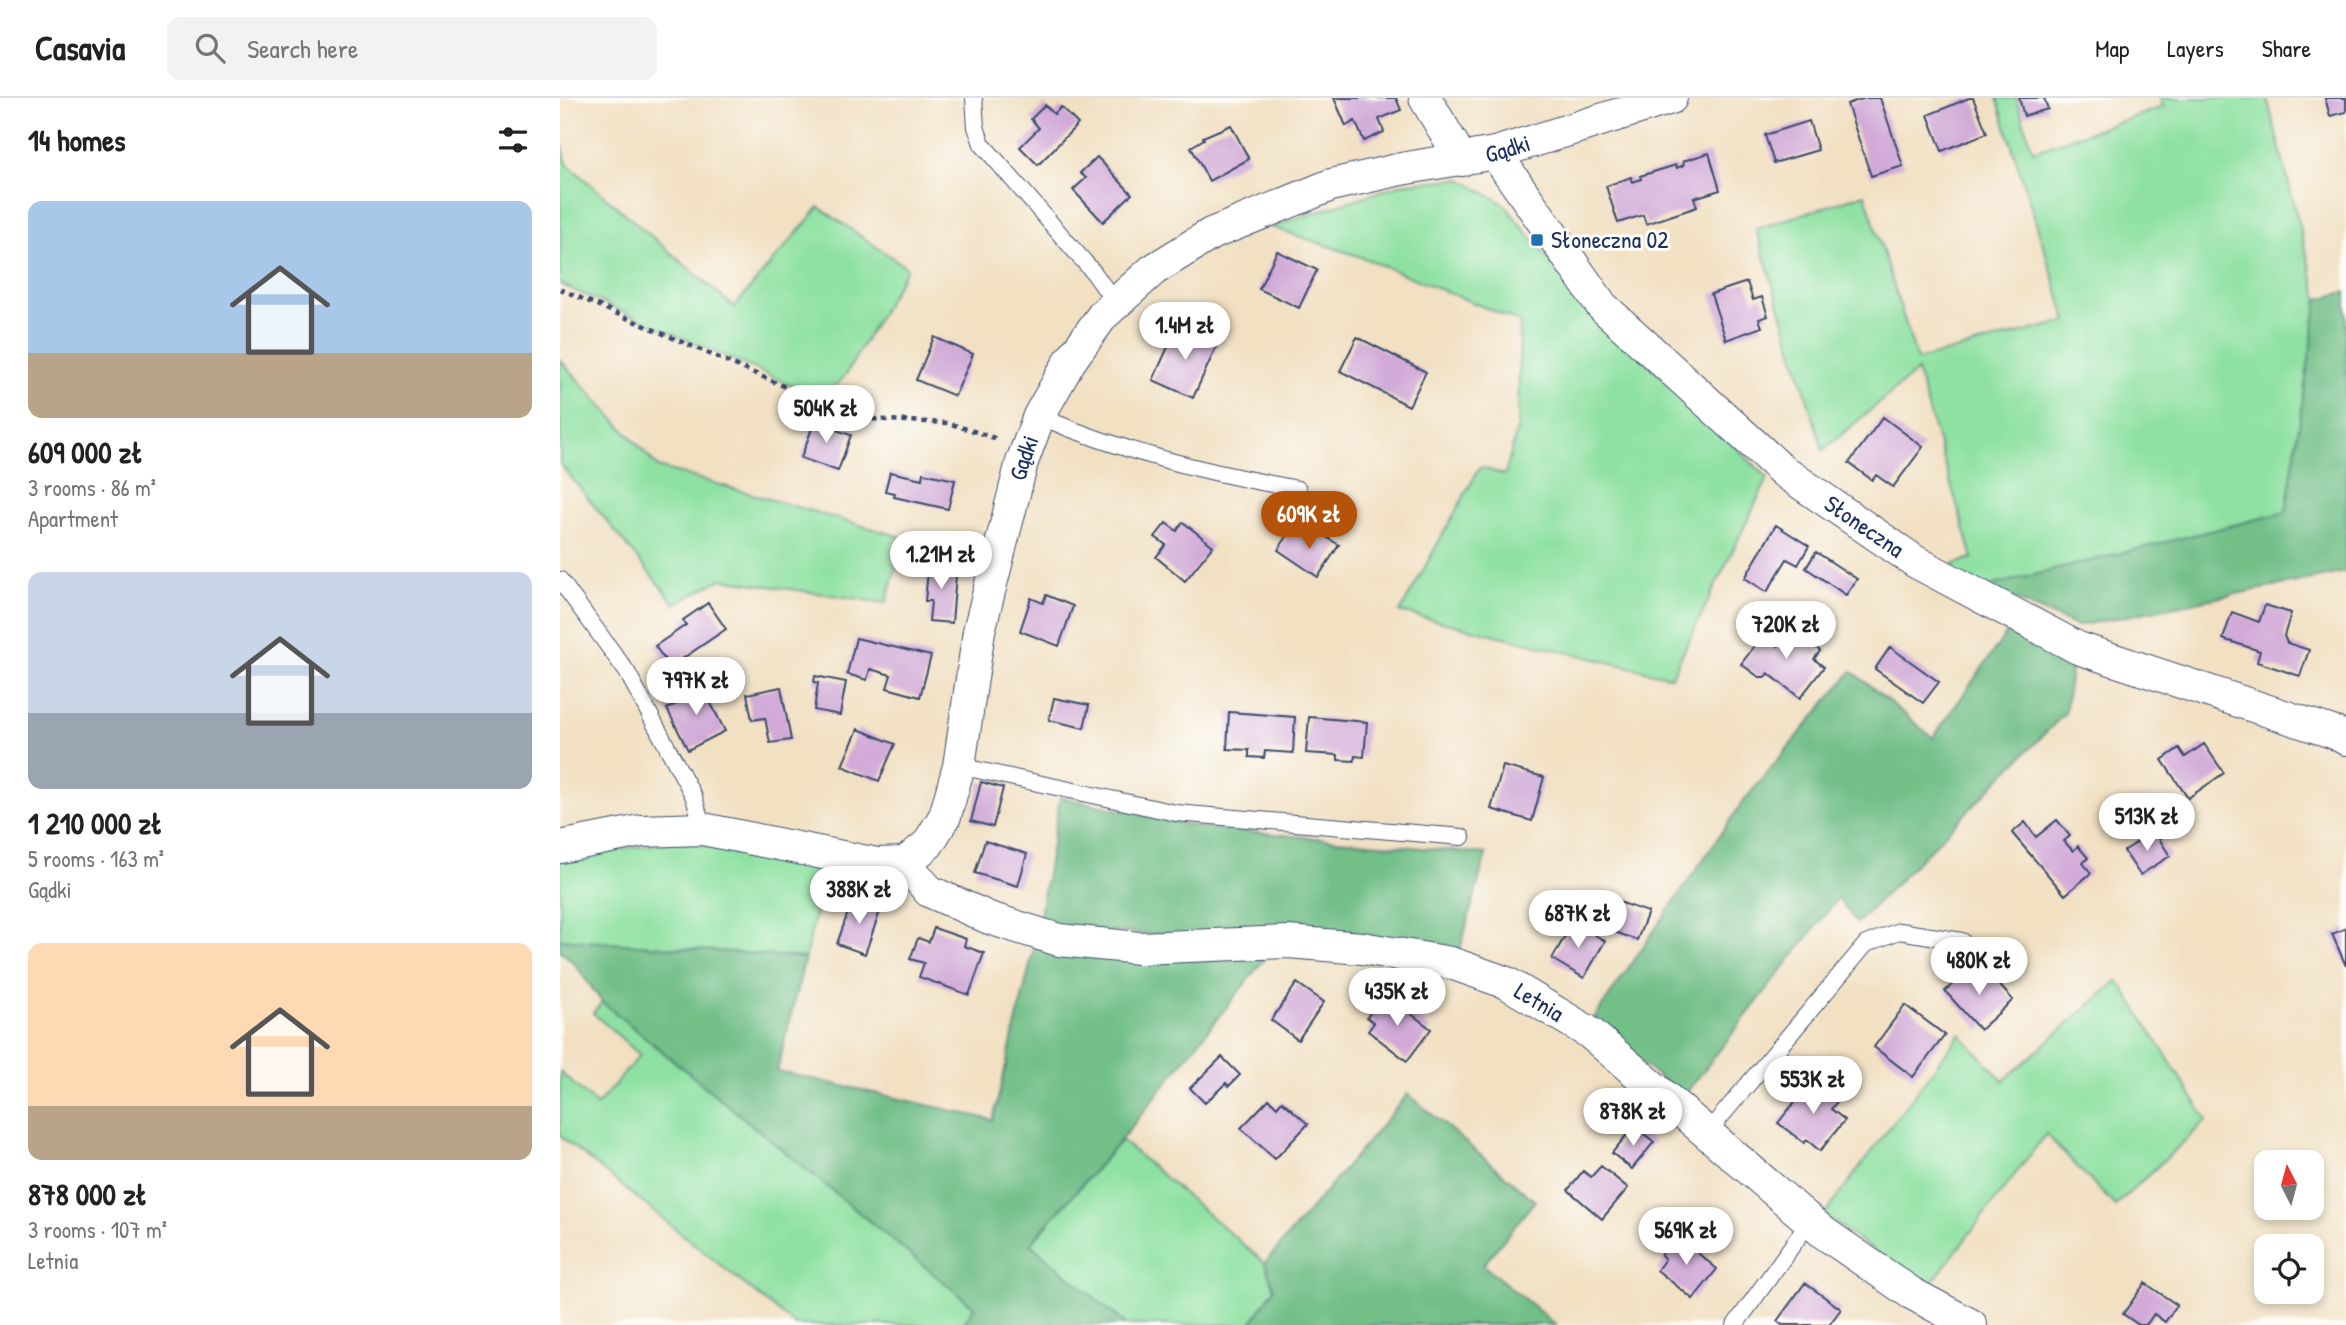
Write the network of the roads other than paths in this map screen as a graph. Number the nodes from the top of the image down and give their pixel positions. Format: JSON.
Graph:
{"nodes":[{"id":1,"x":974,"y":98,"type":"edge"},
{"id":2,"x":1425,"y":98,"type":"edge"},
{"id":3,"x":1671,"y":98,"type":"edge"},
{"id":4,"x":1495,"y":153,"type":"junction"},
{"id":5,"x":1462,"y":160,"type":"junction"},
{"id":6,"x":1116,"y":304,"type":"junction"},
{"id":7,"x":1039,"y":416,"type":"junction"},
{"id":8,"x":1298,"y":489,"type":"dead end"},
{"id":9,"x":560,"y":580,"type":"edge"},
{"id":10,"x":2342,"y":731,"type":"edge"},
{"id":11,"x":960,"y":766,"type":"junction"},
{"id":12,"x":703,"y":829,"type":"junction"},
{"id":13,"x":1462,"y":837,"type":"dead end"},
{"id":14,"x":560,"y":847,"type":"edge"},
{"id":15,"x":905,"y":863,"type":"junction"},
{"id":16,"x":1962,"y":941,"type":"dead end"},
{"id":17,"x":1707,"y":1133,"type":"junction"},
{"id":18,"x":1810,"y":1222,"type":"junction"},
{"id":19,"x":1735,"y":1325,"type":"edge"},
{"id":20,"x":1970,"y":1325,"type":"edge"}],
"edges":[{"from":1,"to":6,"type":"lane"},
{"from":2,"to":5,"type":"street"},
{"from":3,"to":4,"type":"street","name":"Gądki"},
{"from":4,"to":5,"type":"street","name":"Gądki"},
{"from":4,"to":10,"type":"street","name":"Słoneczna"},
{"from":5,"to":6,"type":"street","name":"Gądki"},
{"from":6,"to":7,"type":"street","name":"Gądki"},
{"from":7,"to":8,"type":"lane"},
{"from":7,"to":11,"type":"street","name":"Gądki"},
{"from":9,"to":12,"type":"lane"},
{"from":11,"to":13,"type":"lane"},
{"from":11,"to":15,"type":"street","name":"Gądki"},
{"from":12,"to":14,"type":"street"},
{"from":12,"to":15,"type":"street"},
{"from":15,"to":17,"type":"street","name":"Letnia"},
{"from":16,"to":17,"type":"lane"},
{"from":17,"to":18,"type":"street","name":"Letnia"},
{"from":18,"to":19,"type":"lane"},
{"from":18,"to":20,"type":"street","name":"Letnia"}]}
